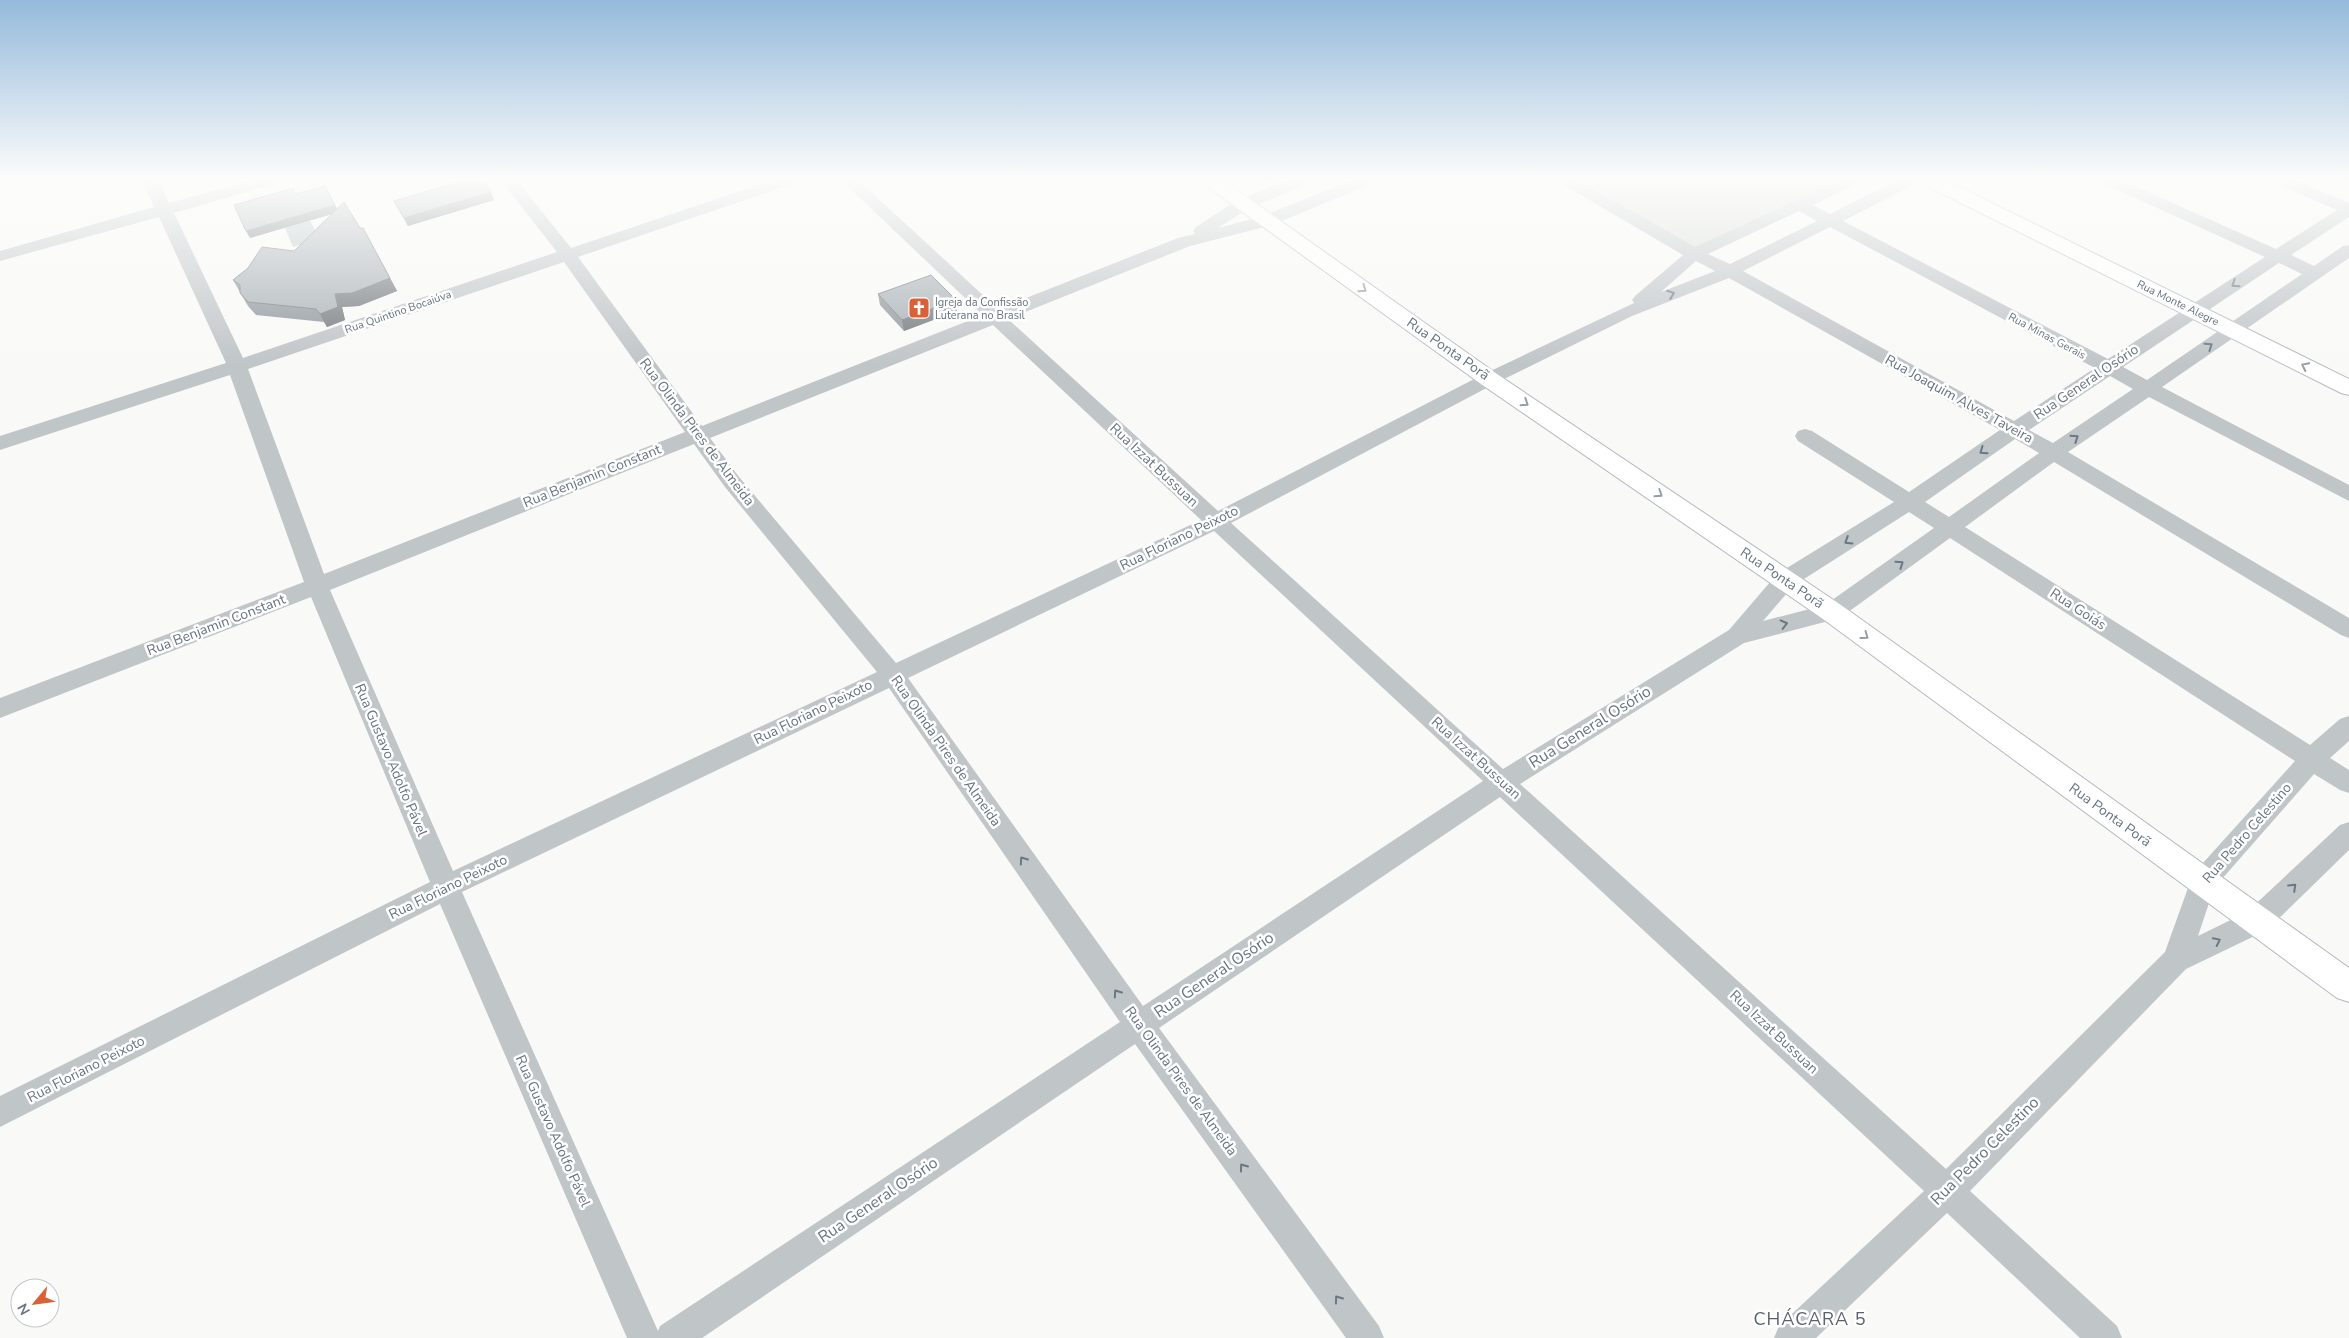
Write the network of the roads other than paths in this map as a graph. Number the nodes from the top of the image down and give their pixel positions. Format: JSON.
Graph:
{"nodes":[{"id":1,"x":55,"y":240,"type":"edge"},
{"id":2,"x":177,"y":240,"type":"edge"},
{"id":3,"x":556,"y":240,"type":"edge"},
{"id":4,"x":608,"y":240,"type":"edge"},
{"id":5,"x":914,"y":240,"type":"edge"},
{"id":6,"x":1190,"y":240,"type":"edge"},
{"id":7,"x":1294,"y":240,"type":"edge"},
{"id":8,"x":1671,"y":240,"type":"edge"},
{"id":9,"x":1722,"y":240,"type":"edge"},
{"id":10,"x":1790,"y":240,"type":"edge"},
{"id":11,"x":1868,"y":240,"type":"edge"},
{"id":12,"x":2052,"y":240,"type":"edge"},
{"id":13,"x":2243,"y":240,"type":"edge"},
{"id":14,"x":2302,"y":240,"type":"edge"},
{"id":15,"x":1184,"y":242,"type":"joint"},
{"id":16,"x":2349,"y":250,"type":"edge"},
{"id":17,"x":567,"y":254,"type":"junction"},
{"id":18,"x":1694,"y":254,"type":"junction"},
{"id":19,"x":0,"y":256,"type":"edge"},
{"id":20,"x":2278,"y":256,"type":"junction"},
{"id":21,"x":1730,"y":272,"type":"junction"},
{"id":22,"x":2316,"y":273,"type":"junction"},
{"id":23,"x":2194,"y":311,"type":"junction"},
{"id":24,"x":1626,"y":312,"type":"junction"},
{"id":25,"x":994,"y":316,"type":"junction"},
{"id":26,"x":2232,"y":330,"type":"junction"},
{"id":27,"x":237,"y":366,"type":"junction"},
{"id":28,"x":2108,"y":368,"type":"junction"},
{"id":29,"x":1489,"y":378,"type":"junction"},
{"id":30,"x":2349,"y":388,"type":"edge"},
{"id":31,"x":2149,"y":389,"type":"junction"},
{"id":32,"x":2015,"y":430,"type":"junction"},
{"id":33,"x":696,"y":434,"type":"junction"},
{"id":34,"x":1804,"y":436,"type":"dead end"},
{"id":35,"x":0,"y":443,"type":"edge"},
{"id":36,"x":2053,"y":453,"type":"junction"},
{"id":37,"x":2349,"y":494,"type":"edge"},
{"id":38,"x":1909,"y":502,"type":"junction"},
{"id":39,"x":1215,"y":522,"type":"junction"},
{"id":40,"x":1952,"y":528,"type":"junction"},
{"id":41,"x":1785,"y":580,"type":"junction"},
{"id":42,"x":317,"y":586,"type":"junction"},
{"id":43,"x":1832,"y":612,"type":"junction"},
{"id":44,"x":2349,"y":629,"type":"edge"},
{"id":45,"x":1736,"y":636,"type":"junction"},
{"id":46,"x":892,"y":674,"type":"junction"},
{"id":47,"x":0,"y":708,"type":"edge"},
{"id":48,"x":2349,"y":726,"type":"edge"},
{"id":49,"x":2312,"y":759,"type":"junction"},
{"id":50,"x":1502,"y":782,"type":"junction"},
{"id":51,"x":2349,"y":783,"type":"edge"},
{"id":52,"x":2349,"y":833,"type":"edge"},
{"id":53,"x":2203,"y":882,"type":"junction"},
{"id":54,"x":446,"y":887,"type":"junction"},
{"id":55,"x":2257,"y":921,"type":"junction"},
{"id":56,"x":2176,"y":960,"type":"junction"},
{"id":57,"x":2349,"y":987,"type":"edge"},
{"id":58,"x":1139,"y":1025,"type":"junction"},
{"id":59,"x":0,"y":1112,"type":"edge"},
{"id":60,"x":1947,"y":1191,"type":"junction"},
{"id":61,"x":644,"y":1338,"type":"edge"},
{"id":62,"x":672,"y":1338,"type":"edge"},
{"id":63,"x":1367,"y":1338,"type":"edge"},
{"id":64,"x":1791,"y":1338,"type":"edge"},
{"id":65,"x":2105,"y":1338,"type":"edge"}],
"edges":[{"from":1,"to":19,"type":"street"},
{"from":2,"to":27,"type":"street","name":"Rua Gustavo Adolfo Pável"},
{"from":3,"to":17,"type":"street","name":"Rua Olinda Pires de Almeida"},
{"from":4,"to":17,"type":"street","name":"Rua Quintino Bocaiúva"},
{"from":5,"to":25,"type":"street","name":"Rua Izzat Bussuan"},
{"from":6,"to":15,"type":"street","name":"Rua Benjamin Constant"},
{"from":7,"to":29,"type":"street","name":"Rua Ponta Porã","one_way":true},
{"from":8,"to":18,"type":"street","name":"Rua Joaquim Alves Taveira"},
{"from":9,"to":18,"type":"street","name":"Rua Floriano Peixoto"},
{"from":10,"to":21,"type":"street","name":"Rua Floriano Peixoto"},
{"from":11,"to":28,"type":"street","name":"Rua Minas Gerais"},
{"from":12,"to":23,"type":"street","name":"Rua Monte Alegre"},
{"from":13,"to":20,"type":"street"},
{"from":14,"to":20,"type":"street","name":"Rua General Osório"},
{"from":15,"to":25,"type":"street","name":"Rua Benjamin Constant"},
{"from":16,"to":22,"type":"street","name":"Rua General Osório"},
{"from":17,"to":27,"type":"street","name":"Rua Quintino Bocaiúva"},
{"from":17,"to":33,"type":"street","name":"Rua Olinda Pires de Almeida"},
{"from":18,"to":21,"type":"street","name":"Rua Joaquim Alves Taveira"},
{"from":18,"to":24,"type":"street","name":"Rua Floriano Peixoto"},
{"from":20,"to":22,"type":"street"},
{"from":20,"to":23,"type":"street","name":"Rua General Osório","one_way":true},
{"from":24,"to":21,"type":"street","name":"Rua Floriano Peixoto","one_way":true},
{"from":21,"to":32,"type":"street","name":"Rua Joaquim Alves Taveira"},
{"from":22,"to":26,"type":"street","name":"Rua General Osório"},
{"from":23,"to":26,"type":"street","name":"Rua Monte Alegre"},
{"from":23,"to":28,"type":"street","name":"Rua General Osório"},
{"from":24,"to":29,"type":"street","name":"Rua Floriano Peixoto"},
{"from":25,"to":33,"type":"street","name":"Rua Benjamin Constant"},
{"from":25,"to":39,"type":"street","name":"Rua Izzat Bussuan"},
{"from":30,"to":26,"type":"street","name":"Rua Monte Alegre","one_way":true},
{"from":31,"to":26,"type":"street","name":"Rua General Osório","one_way":true},
{"from":27,"to":35,"type":"street","name":"Rua Quintino Bocaiúva"},
{"from":27,"to":42,"type":"street","name":"Rua Gustavo Adolfo Pável"},
{"from":28,"to":31,"type":"street","name":"Rua Minas Gerais"},
{"from":28,"to":32,"type":"street","name":"Rua General Osório"},
{"from":29,"to":39,"type":"street","name":"Rua Floriano Peixoto"},
{"from":29,"to":41,"type":"street","name":"Rua Ponta Porã","one_way":true},
{"from":36,"to":31,"type":"street","name":"Rua General Osório","one_way":true},
{"from":31,"to":37,"type":"street","name":"Rua Minas Gerais"},
{"from":32,"to":36,"type":"street","name":"Rua Joaquim Alves Taveira"},
{"from":32,"to":38,"type":"street","name":"Rua General Osório","one_way":true},
{"from":33,"to":42,"type":"street","name":"Rua Benjamin Constant"},
{"from":33,"to":46,"type":"street","name":"Rua Olinda Pires de Almeida"},
{"from":34,"to":38,"type":"street","name":"Rua Goiás"},
{"from":36,"to":40,"type":"street","name":"Rua General Osório"},
{"from":36,"to":44,"type":"street","name":"Rua Joaquim Alves Taveira"},
{"from":38,"to":40,"type":"street","name":"Rua Goiás"},
{"from":38,"to":41,"type":"street","name":"Rua General Osório","one_way":true},
{"from":39,"to":46,"type":"street","name":"Rua Floriano Peixoto"},
{"from":39,"to":50,"type":"street","name":"Rua Izzat Bussuan"},
{"from":43,"to":40,"type":"street","name":"Rua General Osório","one_way":true},
{"from":40,"to":49,"type":"street","name":"Rua Goiás"},
{"from":41,"to":43,"type":"street","name":"Rua Ponta Porã"},
{"from":41,"to":45,"type":"street","name":"Rua General Osório"},
{"from":42,"to":47,"type":"street","name":"Rua Benjamin Constant"},
{"from":42,"to":54,"type":"street","name":"Rua Gustavo Adolfo Pável"},
{"from":45,"to":43,"type":"street","name":"Rua General Osório","one_way":true},
{"from":43,"to":53,"type":"street","name":"Rua Ponta Porã","one_way":true},
{"from":45,"to":50,"type":"street","name":"Rua General Osório"},
{"from":46,"to":54,"type":"street","name":"Rua Floriano Peixoto"},
{"from":58,"to":46,"type":"street","name":"Rua Olinda Pires de Almeida","one_way":true},
{"from":48,"to":49,"type":"street","name":"Rua Pedro Celestino"},
{"from":49,"to":51,"type":"street","name":"Rua Goiás"},
{"from":49,"to":53,"type":"street","name":"Rua Pedro Celestino"},
{"from":50,"to":58,"type":"street","name":"Rua General Osório"},
{"from":50,"to":60,"type":"street","name":"Rua Izzat Bussuan"},
{"from":55,"to":52,"type":"street","name":"Rua Pedro Celestino","one_way":true},
{"from":53,"to":55,"type":"street","name":"Rua Ponta Porã"},
{"from":53,"to":56,"type":"street","name":"Rua Pedro Celestino"},
{"from":54,"to":59,"type":"street","name":"Rua Floriano Peixoto"},
{"from":54,"to":61,"type":"street","name":"Rua Gustavo Adolfo Pável"},
{"from":56,"to":55,"type":"street","name":"Rua Pedro Celestino","one_way":true},
{"from":55,"to":57,"type":"street","name":"Rua Ponta Porã"},
{"from":56,"to":60,"type":"street","name":"Rua Pedro Celestino"},
{"from":58,"to":62,"type":"street","name":"Rua General Osório"},
{"from":63,"to":58,"type":"street","name":"Rua Olinda Pires de Almeida","one_way":true},
{"from":60,"to":64,"type":"street","name":"Rua Pedro Celestino"},
{"from":60,"to":65,"type":"street","name":"Rua Izzat Bussuan"}]}
